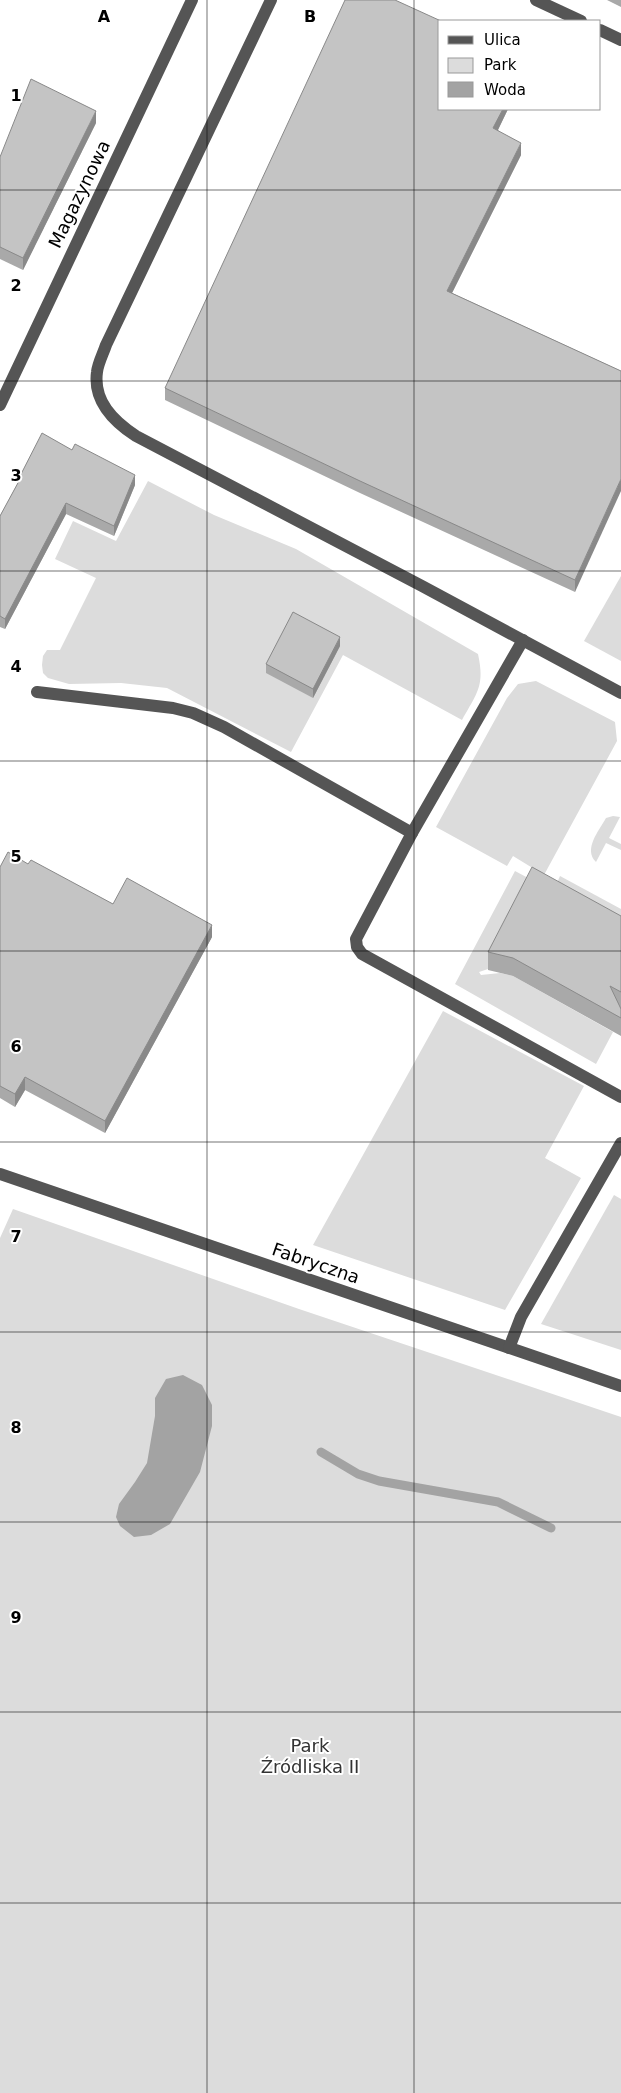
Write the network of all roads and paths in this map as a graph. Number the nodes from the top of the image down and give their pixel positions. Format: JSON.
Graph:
{"nodes":[{"id":1,"x":192,"y":0,"type":"edge"},
{"id":2,"x":272,"y":0,"type":"edge"},
{"id":3,"x":536,"y":0,"type":"edge"},
{"id":4,"x":579,"y":20,"type":"edge"},
{"id":5,"x":601,"y":30,"type":"edge"},
{"id":6,"x":621,"y":40,"type":"edge"},
{"id":7,"x":0,"y":405,"type":"edge"},
{"id":8,"x":523,"y":640,"type":"junction"},
{"id":9,"x":37,"y":692,"type":"dead end"},
{"id":10,"x":621,"y":693,"type":"edge"},
{"id":11,"x":412,"y":833,"type":"junction"},
{"id":12,"x":621,"y":1097,"type":"edge"},
{"id":13,"x":621,"y":1143,"type":"edge"},
{"id":14,"x":0,"y":1174,"type":"edge"},
{"id":15,"x":509,"y":1348,"type":"junction"},
{"id":16,"x":621,"y":1386,"type":"edge"}],
"edges":[{"from":1,"to":7,"type":"street","name":"Magazynowa"},
{"from":2,"to":8,"type":"street"},
{"from":3,"to":4,"type":"street"},
{"from":5,"to":6,"type":"street"},
{"from":8,"to":10,"type":"street"},
{"from":8,"to":11,"type":"street"},
{"from":9,"to":11,"type":"street"},
{"from":11,"to":12,"type":"street"},
{"from":13,"to":15,"type":"street"},
{"from":14,"to":15,"type":"street","name":"Fabryczna"},
{"from":15,"to":16,"type":"street","name":"Fabryczna"}]}
